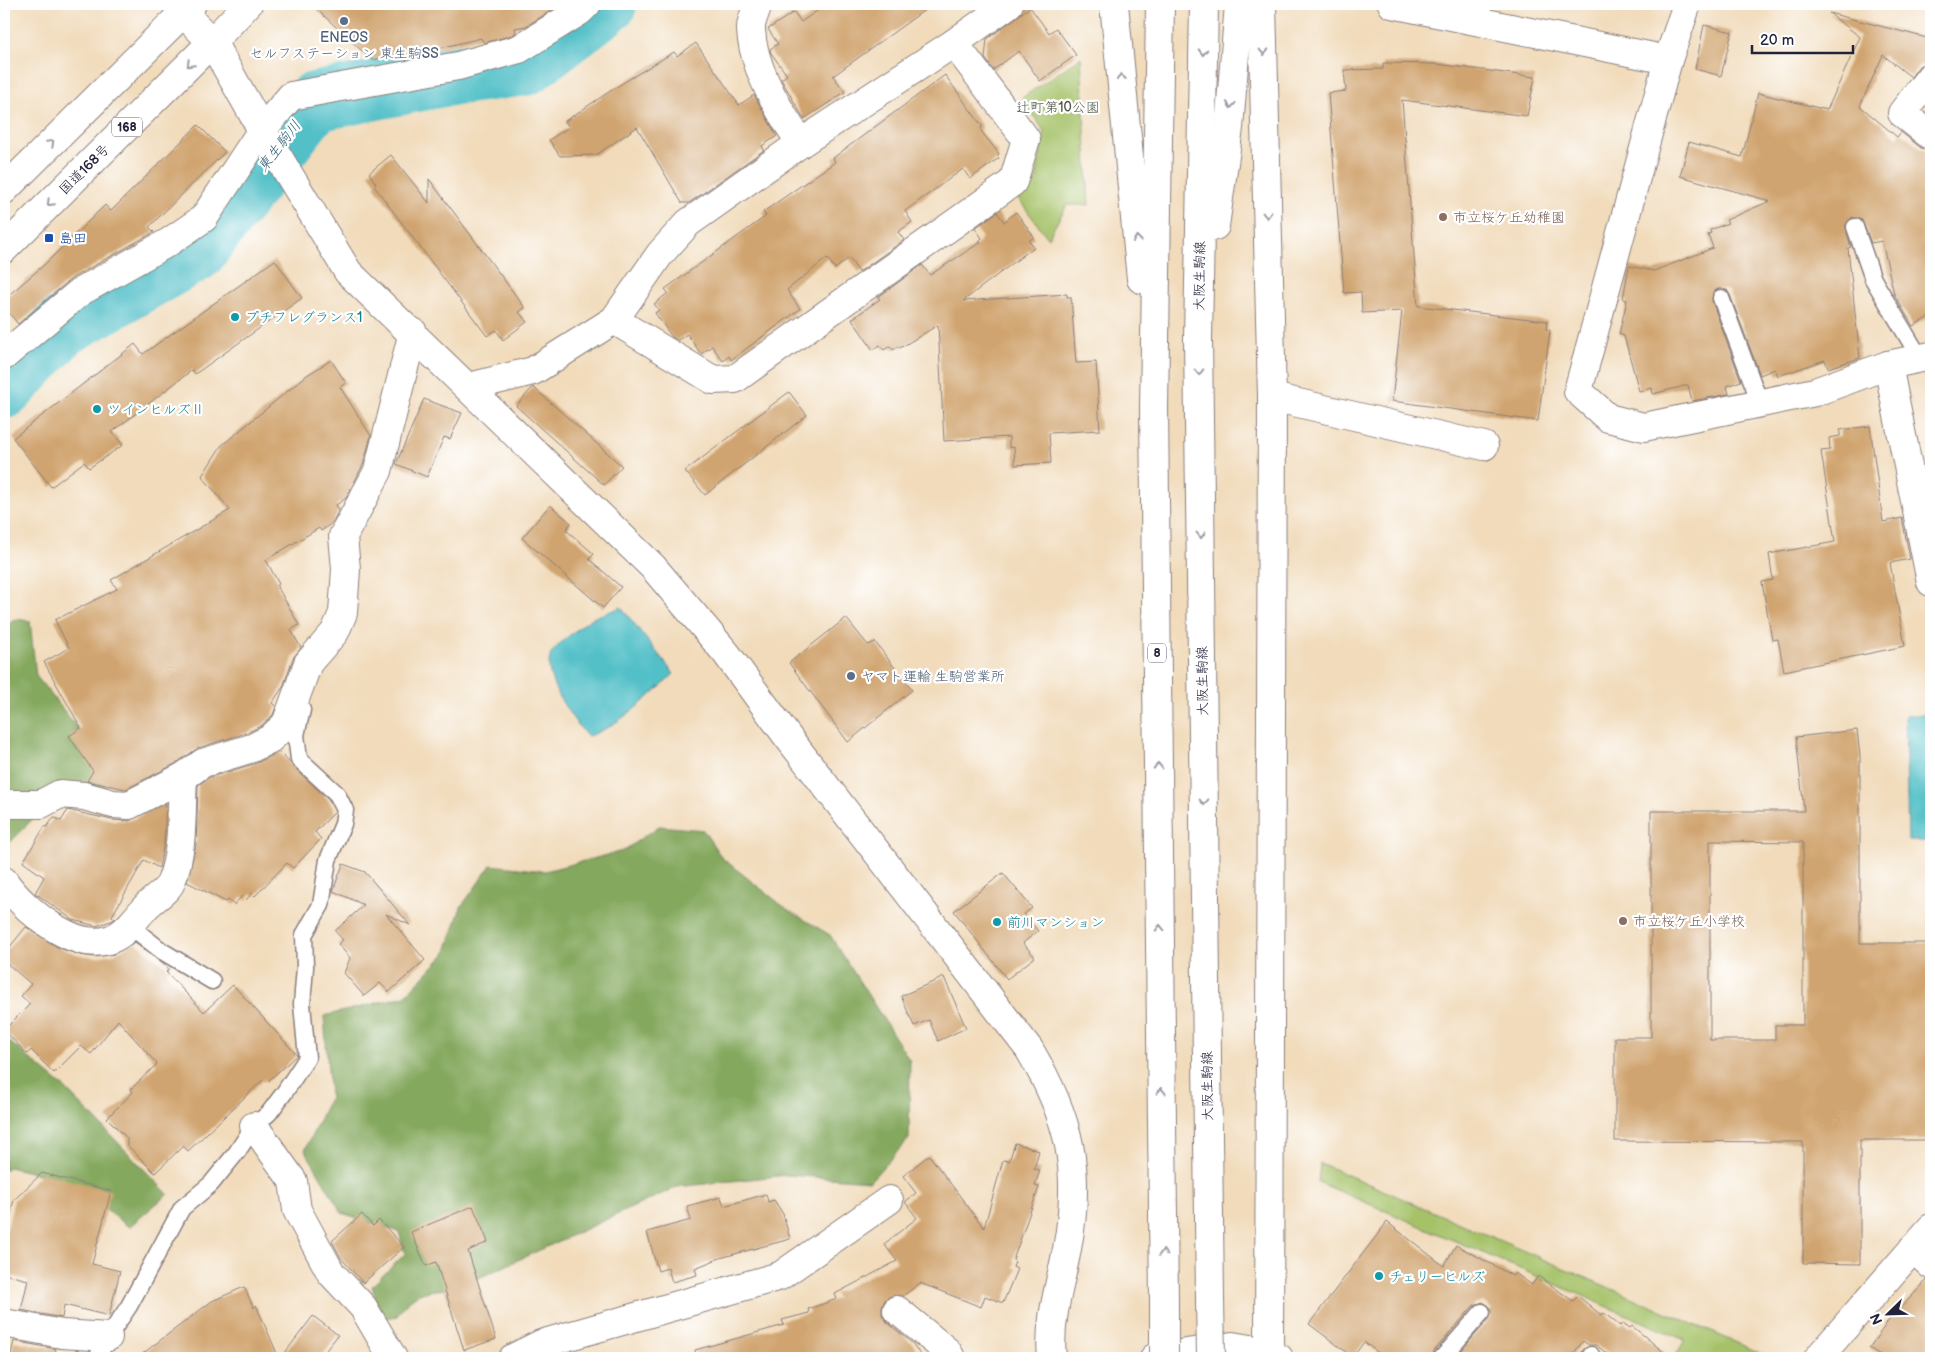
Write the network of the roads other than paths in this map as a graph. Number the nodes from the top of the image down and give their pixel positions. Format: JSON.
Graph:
{"nodes":[{"id":1,"x":248,"y":4,"type":"edge"},
{"id":2,"x":587,"y":4,"type":"edge"},
{"id":3,"x":758,"y":4,"type":"edge"},
{"id":4,"x":1009,"y":4,"type":"edge"},
{"id":5,"x":1114,"y":4,"type":"edge"},
{"id":6,"x":1160,"y":4,"type":"edge"},
{"id":7,"x":1204,"y":4,"type":"edge"},
{"id":8,"x":1239,"y":4,"type":"edge"},
{"id":9,"x":1262,"y":4,"type":"edge"},
{"id":10,"x":1392,"y":4,"type":"edge"},
{"id":11,"x":1687,"y":4,"type":"edge"},
{"id":12,"x":188,"y":8,"type":"edge"},
{"id":13,"x":212,"y":42,"type":"junction"},
{"id":14,"x":954,"y":43,"type":"junction"},
{"id":15,"x":1668,"y":60,"type":"junction"},
{"id":16,"x":1931,"y":76,"type":"edge"},
{"id":17,"x":262,"y":130,"type":"junction"},
{"id":18,"x":1931,"y":136,"type":"edge"},
{"id":19,"x":801,"y":143,"type":"junction"},
{"id":20,"x":4,"y":190,"type":"edge"},
{"id":21,"x":1855,"y":227,"type":"dead end"},
{"id":22,"x":4,"y":249,"type":"edge"},
{"id":23,"x":1721,"y":298,"type":"dead end"},
{"id":24,"x":614,"y":320,"type":"junction"},
{"id":25,"x":413,"y":332,"type":"junction"},
{"id":26,"x":1198,"y":339,"type":"junction"},
{"id":27,"x":4,"y":356,"type":"edge"},
{"id":28,"x":1926,"y":357,"type":"edge"},
{"id":29,"x":1888,"y":366,"type":"junction"},
{"id":30,"x":469,"y":387,"type":"junction"},
{"id":31,"x":1272,"y":397,"type":"junction"},
{"id":32,"x":1760,"y":403,"type":"junction"},
{"id":33,"x":1154,"y":409,"type":"junction"},
{"id":34,"x":1484,"y":446,"type":"dead end"},
{"id":35,"x":1931,"y":582,"type":"edge"},
{"id":36,"x":306,"y":669,"type":"junction"},
{"id":37,"x":183,"y":777,"type":"junction"},
{"id":38,"x":4,"y":804,"type":"edge"},
{"id":39,"x":4,"y":881,"type":"edge"},
{"id":40,"x":130,"y":926,"type":"junction"},
{"id":41,"x":212,"y":981,"type":"dead end"},
{"id":42,"x":254,"y":1126,"type":"junction"},
{"id":43,"x":889,"y":1200,"type":"dead end"},
{"id":44,"x":1931,"y":1228,"type":"edge"},
{"id":45,"x":1922,"y":1257,"type":"edge"},
{"id":46,"x":897,"y":1310,"type":"dead end"},
{"id":47,"x":1482,"y":1312,"type":"dead end"},
{"id":48,"x":4,"y":1323,"type":"edge"},
{"id":49,"x":103,"y":1347,"type":"edge"},
{"id":50,"x":1263,"y":1355,"type":"edge"},
{"id":51,"x":1826,"y":1355,"type":"edge"},
{"id":52,"x":393,"y":1358,"type":"edge"},
{"id":53,"x":513,"y":1358,"type":"edge"},
{"id":54,"x":951,"y":1358,"type":"edge"},
{"id":55,"x":1052,"y":1358,"type":"edge"},
{"id":56,"x":1154,"y":1358,"type":"edge"},
{"id":57,"x":1164,"y":1358,"type":"edge"},
{"id":58,"x":1211,"y":1358,"type":"edge"},
{"id":59,"x":1442,"y":1358,"type":"edge"}],
"edges":[{"from":1,"to":13,"type":"main road","name":"国道168号","number":"168"},
{"from":2,"to":17,"type":"main road"},
{"from":3,"to":19,"type":"main road"},
{"from":4,"to":14,"type":"main road"},
{"from":33,"to":5,"type":"main road","one_way":true},
{"from":6,"to":33,"type":"main road","number":"8"},
{"from":7,"to":26,"type":"main road","name":"大阪生駒線","one_way":true},
{"from":8,"to":26,"type":"main road","one_way":true},
{"from":9,"to":31,"type":"main road","one_way":true},
{"from":10,"to":15,"type":"main road"},
{"from":11,"to":15,"type":"main road"},
{"from":12,"to":13,"type":"main road"},
{"from":20,"to":12,"type":"main road","one_way":true},
{"from":13,"to":17,"type":"main road"},
{"from":13,"to":22,"type":"main road","name":"国道168号","number":"168","one_way":true},
{"from":14,"to":19,"type":"main road"},
{"from":14,"to":24,"type":"main road"},
{"from":15,"to":32,"type":"main road"},
{"from":16,"to":18,"type":"main road"},
{"from":17,"to":25,"type":"main road"},
{"from":17,"to":27,"type":"main road"},
{"from":19,"to":24,"type":"main road"},
{"from":21,"to":28,"type":"lane"},
{"from":23,"to":32,"type":"lane"},
{"from":24,"to":30,"type":"main road"},
{"from":25,"to":30,"type":"main road"},
{"from":25,"to":36,"type":"main road"},
{"from":26,"to":58,"type":"main road","name":"大阪生駒線","one_way":true,"bridge":true},
{"from":28,"to":29,"type":"main road"},
{"from":29,"to":32,"type":"main road"},
{"from":29,"to":35,"type":"main road"},
{"from":30,"to":55,"type":"main road"},
{"from":31,"to":34,"type":"main road"},
{"from":31,"to":50,"type":"main road"},
{"from":57,"to":33,"type":"main road","number":"8","one_way":true,"bridge":true},
{"from":36,"to":37,"type":"main road"},
{"from":36,"to":42,"type":"lane"},
{"from":37,"to":38,"type":"main road"},
{"from":37,"to":40,"type":"main road"},
{"from":39,"to":40,"type":"main road"},
{"from":40,"to":41,"type":"lane"},
{"from":42,"to":49,"type":"lane"},
{"from":42,"to":52,"type":"main road"},
{"from":43,"to":53,"type":"main road"},
{"from":44,"to":45,"type":"main road"},
{"from":45,"to":51,"type":"main road"},
{"from":46,"to":54,"type":"main road"},
{"from":47,"to":59,"type":"lane"},
{"from":48,"to":49,"type":"main road"},
{"from":50,"to":56,"type":"main road"}]}
